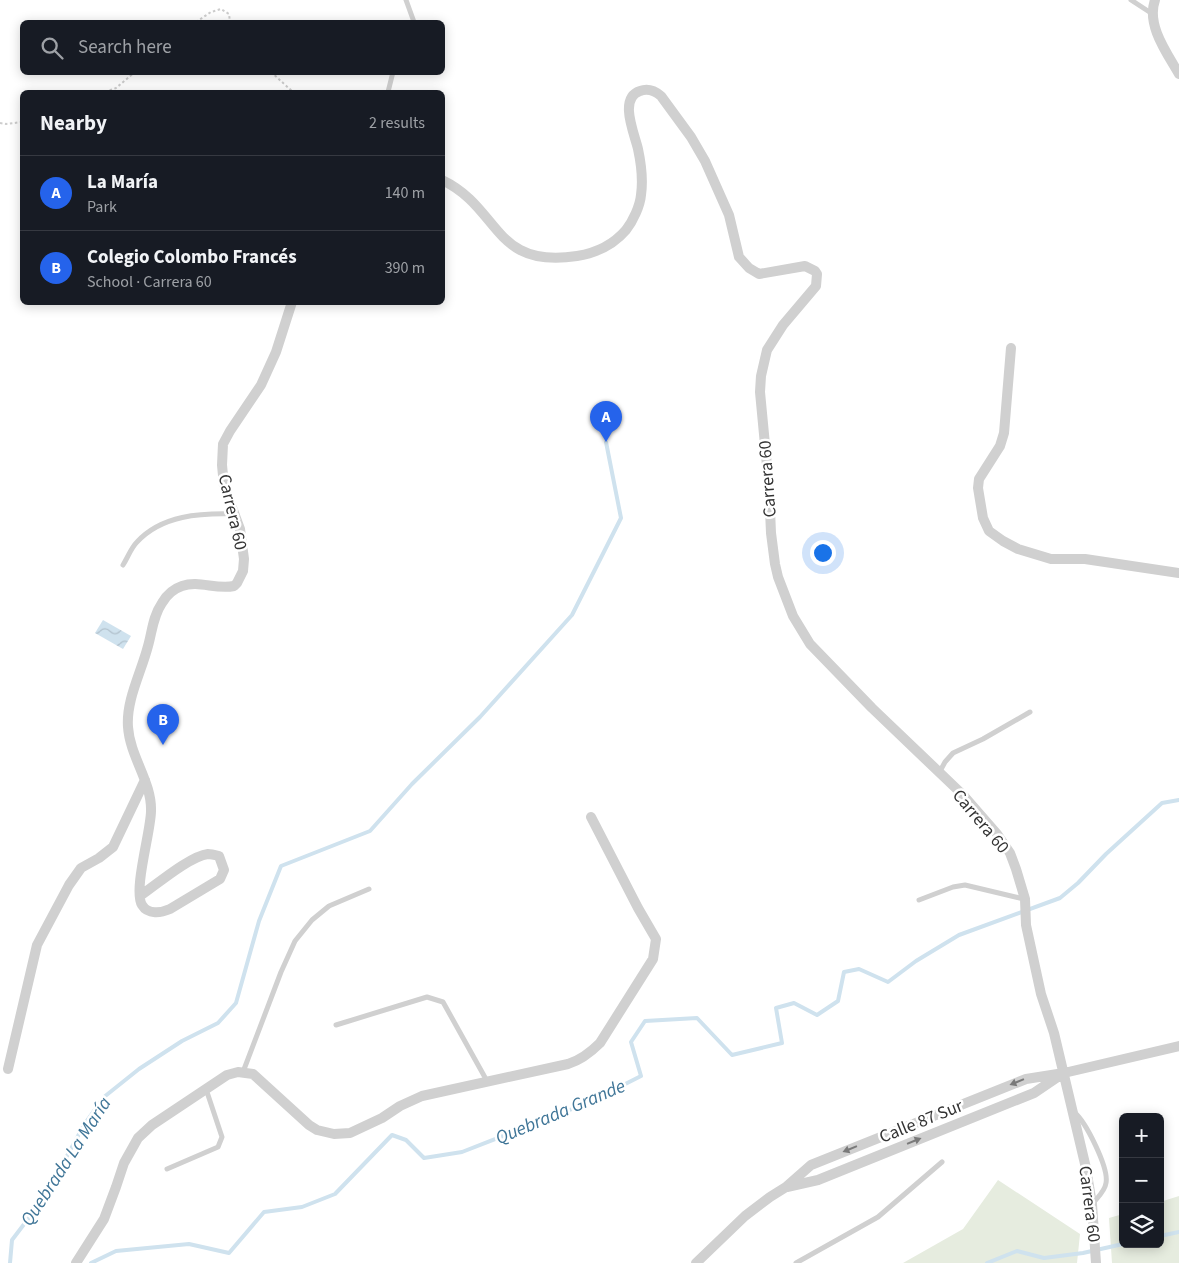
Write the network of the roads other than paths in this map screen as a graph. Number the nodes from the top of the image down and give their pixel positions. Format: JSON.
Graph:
{"nodes":[{"id":1,"x":406,"y":0,"type":"edge"},
{"id":2,"x":1131,"y":0,"type":"edge"},
{"id":3,"x":1155,"y":0,"type":"edge"},
{"id":4,"x":1151,"y":13,"type":"junction"},
{"id":5,"x":413,"y":20,"type":"edge"},
{"id":6,"x":1179,"y":74,"type":"edge"},
{"id":7,"x":392,"y":75,"type":"edge"},
{"id":8,"x":388,"y":90,"type":"edge"},
{"id":9,"x":445,"y":182,"type":"edge"},
{"id":10,"x":291,"y":305,"type":"edge"},
{"id":11,"x":1011,"y":348,"type":"dead end"},
{"id":12,"x":235,"y":514,"type":"junction"},
{"id":13,"x":123,"y":565,"type":"dead end"},
{"id":14,"x":1179,"y":573,"type":"edge"},
{"id":15,"x":1030,"y":712,"type":"dead end"},
{"id":16,"x":939,"y":774,"type":"junction"},
{"id":17,"x":145,"y":780,"type":"junction"},
{"id":18,"x":591,"y":817,"type":"dead end"},
{"id":19,"x":369,"y":889,"type":"dead end"},
{"id":20,"x":140,"y":896,"type":"junction"},
{"id":21,"x":919,"y":900,"type":"dead end"},
{"id":22,"x":1025,"y":902,"type":"junction"},
{"id":23,"x":336,"y":1025,"type":"dead end"},
{"id":24,"x":1179,"y":1046,"type":"edge"},
{"id":25,"x":8,"y":1069,"type":"dead end"},
{"id":26,"x":243,"y":1072,"type":"junction"},
{"id":27,"x":1064,"y":1073,"type":"junction"},
{"id":28,"x":487,"y":1081,"type":"junction"},
{"id":29,"x":206,"y":1089,"type":"junction"},
{"id":30,"x":1071,"y":1110,"type":"junction"},
{"id":31,"x":942,"y":1162,"type":"dead end"},
{"id":32,"x":167,"y":1169,"type":"dead end"},
{"id":33,"x":786,"y":1187,"type":"junction"},
{"id":34,"x":1092,"y":1204,"type":"junction"},
{"id":35,"x":76,"y":1263,"type":"edge"},
{"id":36,"x":696,"y":1263,"type":"edge"},
{"id":37,"x":796,"y":1263,"type":"edge"},
{"id":38,"x":1096,"y":1263,"type":"edge"}],
"edges":[{"from":1,"to":5,"type":"lane"},
{"from":2,"to":4,"type":"lane"},
{"from":3,"to":4,"type":"street"},
{"from":4,"to":6,"type":"street"},
{"from":7,"to":8,"type":"lane"},
{"from":9,"to":16,"type":"street","name":"Carrera 60"},
{"from":10,"to":12,"type":"street","name":"Carrera 60"},
{"from":11,"to":14,"type":"street"},
{"from":12,"to":13,"type":"lane"},
{"from":12,"to":17,"type":"street","name":"Carrera 60"},
{"from":15,"to":16,"type":"lane"},
{"from":16,"to":22,"type":"street","name":"Carrera 60"},
{"from":17,"to":20,"type":"street"},
{"from":17,"to":25,"type":"street"},
{"from":18,"to":28,"type":"street"},
{"from":19,"to":26,"type":"lane"},
{"from":20,"to":20,"type":"street"},
{"from":21,"to":22,"type":"lane"},
{"from":22,"to":27,"type":"street","name":"Carrera 60"},
{"from":23,"to":28,"type":"lane"},
{"from":24,"to":27,"type":"street","name":"Calle 87 Sur"},
{"from":26,"to":28,"type":"street"},
{"from":26,"to":29,"type":"street"},
{"from":27,"to":30,"type":"street","name":"Carrera 60"},
{"from":33,"to":27,"type":"street","name":"Calle 87 Sur","one_way":true},
{"from":27,"to":33,"type":"street","name":"Calle 87 Sur","one_way":true},
{"from":29,"to":32,"type":"lane"},
{"from":29,"to":35,"type":"street"},
{"from":30,"to":34,"type":"street","name":"Carrera 60"},
{"from":30,"to":34,"type":"lane"},
{"from":31,"to":37,"type":"lane"},
{"from":33,"to":36,"type":"street","name":"Calle 87 Sur"},
{"from":34,"to":38,"type":"street","name":"Carrera 60"}]}
